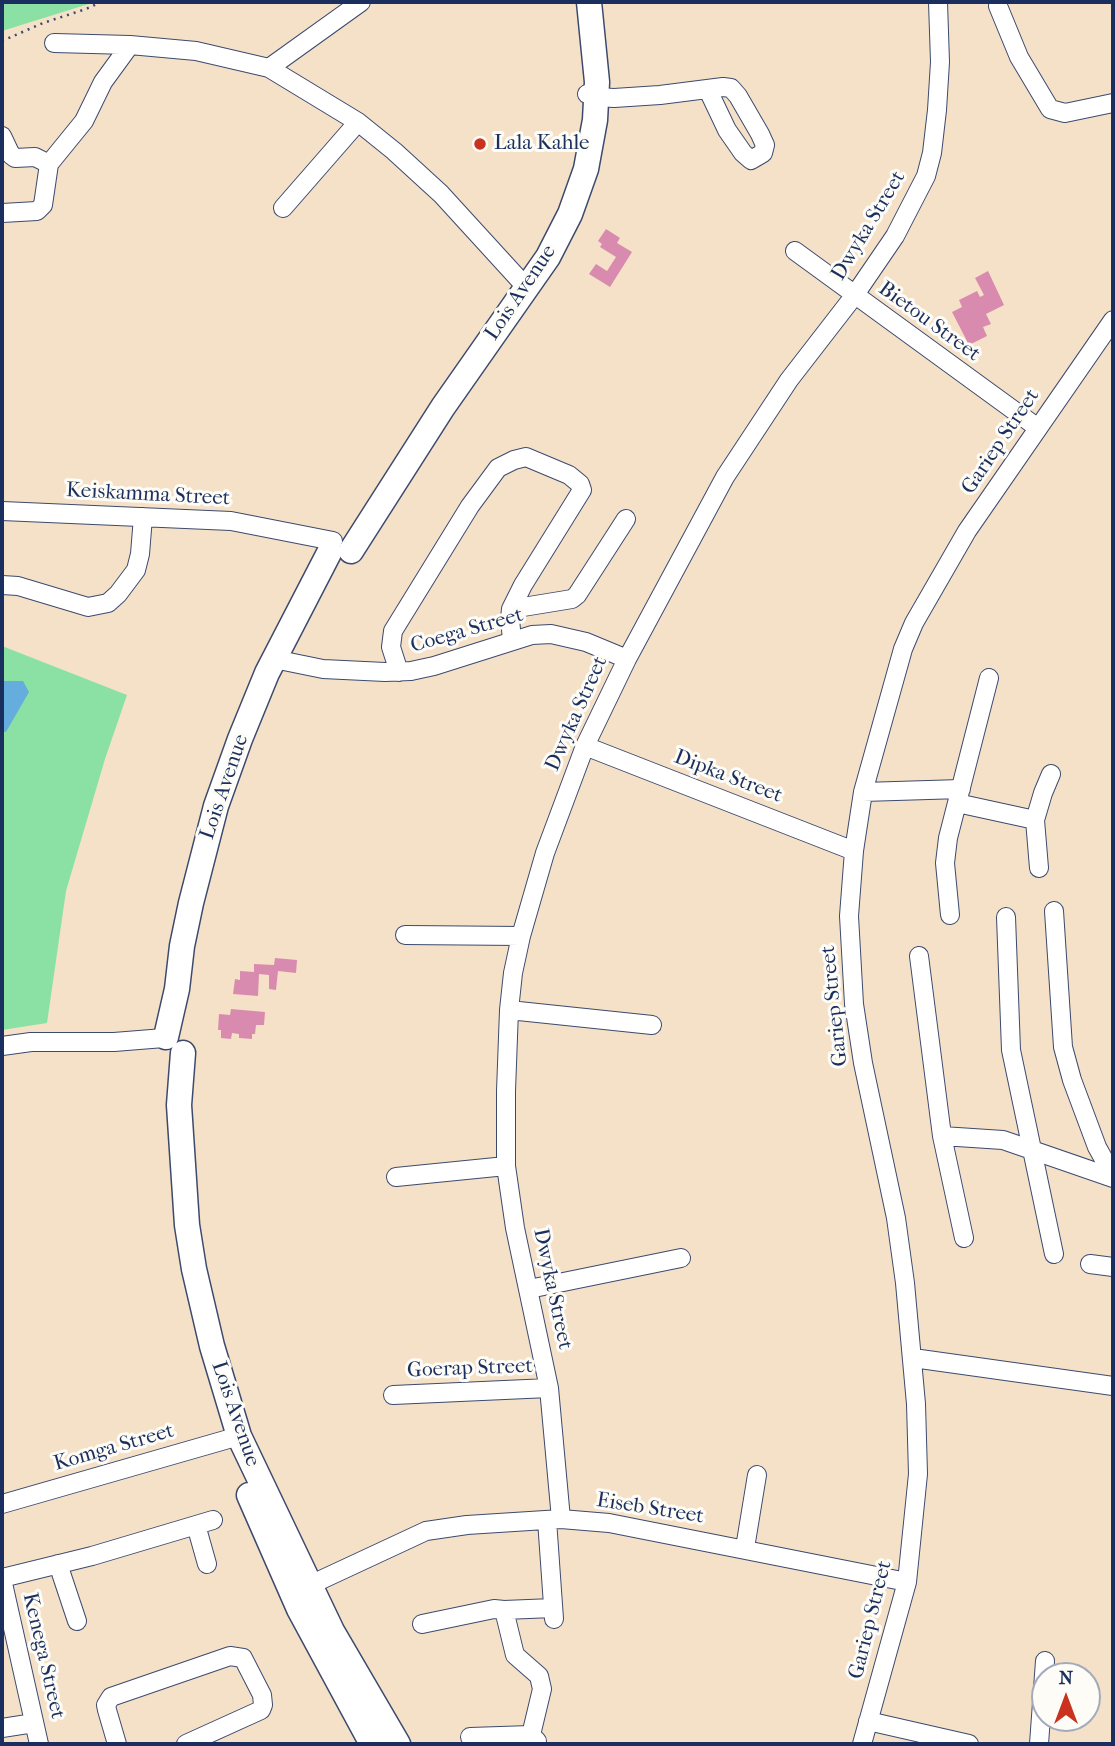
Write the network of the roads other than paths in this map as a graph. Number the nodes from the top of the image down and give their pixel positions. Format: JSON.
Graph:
{"nodes":[{"id":1,"x":361,"y":2,"type":"edge"},
{"id":2,"x":580,"y":2,"type":"edge"},
{"id":3,"x":589,"y":2,"type":"edge"},
{"id":4,"x":939,"y":2,"type":"edge"},
{"id":5,"x":998,"y":6,"type":"dead end"},
{"id":6,"x":54,"y":43,"type":"dead end"},
{"id":7,"x":130,"y":45,"type":"junction"},
{"id":8,"x":269,"y":68,"type":"junction"},
{"id":9,"x":708,"y":90,"type":"dead end"},
{"id":10,"x":590,"y":95,"type":"junction"},
{"id":11,"x":1113,"y":103,"type":"edge"},
{"id":12,"x":358,"y":122,"type":"junction"},
{"id":13,"x":2,"y":136,"type":"edge"},
{"id":14,"x":49,"y":163,"type":"junction"},
{"id":15,"x":284,"y":208,"type":"dead end"},
{"id":16,"x":2,"y":213,"type":"edge"},
{"id":17,"x":795,"y":251,"type":"dead end"},
{"id":18,"x":522,"y":282,"type":"junction"},
{"id":19,"x":854,"y":296,"type":"junction"},
{"id":20,"x":1113,"y":320,"type":"edge"},
{"id":21,"x":1038,"y":428,"type":"junction"},
{"id":22,"x":2,"y":511,"type":"edge"},
{"id":23,"x":143,"y":517,"type":"junction"},
{"id":24,"x":626,"y":519,"type":"dead end"},
{"id":25,"x":338,"y":549,"type":"junction"},
{"id":26,"x":2,"y":585,"type":"edge"},
{"id":27,"x":511,"y":609,"type":"junction"},
{"id":28,"x":512,"y":640,"type":"junction"},
{"id":29,"x":627,"y":659,"type":"junction"},
{"id":30,"x":280,"y":661,"type":"junction"},
{"id":31,"x":399,"y":672,"type":"junction"},
{"id":32,"x":989,"y":678,"type":"dead end"},
{"id":33,"x":585,"y":746,"type":"junction"},
{"id":34,"x":1052,"y":775,"type":"dead end"},
{"id":35,"x":863,"y":792,"type":"junction"},
{"id":36,"x":959,"y":796,"type":"junction"},
{"id":37,"x":1035,"y":820,"type":"junction"},
{"id":38,"x":854,"y":851,"type":"junction"},
{"id":39,"x":1039,"y":868,"type":"dead end"},
{"id":40,"x":1054,"y":911,"type":"dead end"},
{"id":41,"x":950,"y":915,"type":"dead end"},
{"id":42,"x":1006,"y":917,"type":"dead end"},
{"id":43,"x":405,"y":935,"type":"dead end"},
{"id":44,"x":521,"y":936,"type":"junction"},
{"id":45,"x":919,"y":956,"type":"dead end"},
{"id":46,"x":509,"y":1010,"type":"junction"},
{"id":47,"x":652,"y":1025,"type":"dead end"},
{"id":48,"x":2,"y":1045,"type":"edge"},
{"id":49,"x":170,"y":1045,"type":"junction"},
{"id":50,"x":942,"y":1136,"type":"junction"},
{"id":51,"x":1033,"y":1150,"type":"junction"},
{"id":52,"x":506,"y":1166,"type":"junction"},
{"id":53,"x":396,"y":1177,"type":"dead end"},
{"id":54,"x":1113,"y":1177,"type":"edge"},
{"id":55,"x":964,"y":1238,"type":"dead end"},
{"id":56,"x":1054,"y":1254,"type":"dead end"},
{"id":57,"x":681,"y":1258,"type":"dead end"},
{"id":58,"x":1090,"y":1264,"type":"dead end"},
{"id":59,"x":1113,"y":1268,"type":"edge"},
{"id":60,"x":529,"y":1289,"type":"junction"},
{"id":61,"x":913,"y":1358,"type":"junction"},
{"id":62,"x":1113,"y":1386,"type":"edge"},
{"id":63,"x":549,"y":1388,"type":"junction"},
{"id":64,"x":393,"y":1395,"type":"dead end"},
{"id":65,"x":233,"y":1437,"type":"junction"},
{"id":66,"x":757,"y":1475,"type":"dead end"},
{"id":67,"x":2,"y":1504,"type":"edge"},
{"id":68,"x":554,"y":1520,"type":"junction"},
{"id":69,"x":745,"y":1548,"type":"junction"},
{"id":70,"x":58,"y":1564,"type":"junction"},
{"id":71,"x":207,"y":1564,"type":"dead end"},
{"id":72,"x":2,"y":1578,"type":"edge"},
{"id":73,"x":286,"y":1581,"type":"junction"},
{"id":74,"x":907,"y":1582,"type":"junction"},
{"id":75,"x":310,"y":1586,"type":"junction"},
{"id":76,"x":299,"y":1609,"type":"junction"},
{"id":77,"x":504,"y":1610,"type":"junction"},
{"id":78,"x":76,"y":1621,"type":"dead end"},
{"id":79,"x":422,"y":1623,"type":"dead end"},
{"id":80,"x":1045,"y":1661,"type":"dead end"},
{"id":81,"x":868,"y":1721,"type":"junction"},
{"id":82,"x":34,"y":1723,"type":"junction"},
{"id":83,"x":2,"y":1728,"type":"edge"},
{"id":84,"x":470,"y":1737,"type":"dead end"},
{"id":85,"x":376,"y":1740,"type":"edge"},
{"id":86,"x":535,"y":1740,"type":"edge"},
{"id":87,"x":39,"y":1744,"type":"edge"},
{"id":88,"x":117,"y":1744,"type":"edge"},
{"id":89,"x":186,"y":1744,"type":"edge"},
{"id":90,"x":862,"y":1744,"type":"edge"},
{"id":91,"x":969,"y":1744,"type":"edge"},
{"id":92,"x":1039,"y":1744,"type":"edge"}],
"edges":[{"from":1,"to":8,"type":"street"},
{"from":2,"to":10,"type":"street","name":"Lois Avenue"},
{"from":3,"to":10,"type":"street","name":"Lois Avenue"},
{"from":4,"to":19,"type":"street","name":"Dwyka Street"},
{"from":5,"to":11,"type":"street"},
{"from":6,"to":7,"type":"street"},
{"from":7,"to":8,"type":"street"},
{"from":7,"to":14,"type":"street"},
{"from":8,"to":12,"type":"street"},
{"from":9,"to":10,"type":"street"},
{"from":10,"to":18,"type":"street","name":"Lois Avenue"},
{"from":12,"to":15,"type":"street"},
{"from":12,"to":18,"type":"street"},
{"from":13,"to":14,"type":"street"},
{"from":14,"to":16,"type":"street"},
{"from":17,"to":19,"type":"street","name":"Bietou Street"},
{"from":18,"to":25,"type":"street","name":"Lois Avenue"},
{"from":19,"to":21,"type":"street","name":"Bietou Street"},
{"from":19,"to":29,"type":"street","name":"Dwyka Street"},
{"from":20,"to":21,"type":"street","name":"Gariep Street"},
{"from":21,"to":35,"type":"street","name":"Gariep Street"},
{"from":22,"to":23,"type":"street","name":"Keiskamma Street"},
{"from":23,"to":25,"type":"street","name":"Keiskamma Street"},
{"from":23,"to":26,"type":"street"},
{"from":24,"to":27,"type":"street"},
{"from":25,"to":30,"type":"street","name":"Lois Avenue"},
{"from":27,"to":28,"type":"street"},
{"from":27,"to":31,"type":"street"},
{"from":28,"to":29,"type":"street","name":"Coega Street"},
{"from":28,"to":31,"type":"street","name":"Coega Street"},
{"from":29,"to":33,"type":"street","name":"Dwyka Street"},
{"from":30,"to":31,"type":"street","name":"Coega Street"},
{"from":30,"to":49,"type":"street","name":"Lois Avenue"},
{"from":32,"to":36,"type":"street"},
{"from":33,"to":38,"type":"street","name":"Dipka Street"},
{"from":33,"to":44,"type":"street","name":"Dwyka Street"},
{"from":34,"to":37,"type":"street"},
{"from":35,"to":36,"type":"street"},
{"from":35,"to":38,"type":"street","name":"Gariep Street"},
{"from":36,"to":37,"type":"street"},
{"from":36,"to":41,"type":"street"},
{"from":37,"to":39,"type":"street"},
{"from":38,"to":61,"type":"street","name":"Gariep Street"},
{"from":40,"to":54,"type":"street"},
{"from":42,"to":51,"type":"street"},
{"from":43,"to":44,"type":"street"},
{"from":44,"to":46,"type":"street","name":"Dwyka Street"},
{"from":45,"to":50,"type":"street"},
{"from":46,"to":47,"type":"street"},
{"from":46,"to":52,"type":"street","name":"Dwyka Street"},
{"from":48,"to":49,"type":"street"},
{"from":49,"to":65,"type":"street","name":"Lois Avenue"},
{"from":50,"to":51,"type":"street"},
{"from":50,"to":55,"type":"street"},
{"from":51,"to":54,"type":"street"},
{"from":51,"to":56,"type":"street"},
{"from":52,"to":53,"type":"street"},
{"from":52,"to":60,"type":"street","name":"Dwyka Street"},
{"from":57,"to":60,"type":"street"},
{"from":58,"to":59,"type":"street"},
{"from":60,"to":63,"type":"street","name":"Dwyka Street"},
{"from":61,"to":62,"type":"street"},
{"from":61,"to":74,"type":"street","name":"Gariep Street"},
{"from":63,"to":64,"type":"street","name":"Goerap Street"},
{"from":63,"to":68,"type":"street","name":"Dwyka Street"},
{"from":65,"to":67,"type":"street","name":"Komga Street"},
{"from":65,"to":73,"type":"street","name":"Lois Avenue"},
{"from":65,"to":75,"type":"street","name":"Lois Avenue"},
{"from":66,"to":69,"type":"street"},
{"from":68,"to":69,"type":"street","name":"Eiseb Street"},
{"from":68,"to":75,"type":"street","name":"Eiseb Street"},
{"from":68,"to":77,"type":"street"},
{"from":69,"to":74,"type":"street","name":"Eiseb Street"},
{"from":70,"to":71,"type":"street"},
{"from":70,"to":72,"type":"street"},
{"from":70,"to":78,"type":"street"},
{"from":72,"to":82,"type":"street","name":"Kenega Street"},
{"from":73,"to":75,"type":"street"},
{"from":73,"to":76,"type":"street","name":"Lois Avenue"},
{"from":74,"to":81,"type":"street","name":"Gariep Street"},
{"from":75,"to":76,"type":"street"},
{"from":75,"to":85,"type":"street","name":"Lois Avenue"},
{"from":76,"to":85,"type":"street","name":"Lois Avenue"},
{"from":77,"to":79,"type":"street"},
{"from":77,"to":86,"type":"street"},
{"from":80,"to":92,"type":"street"},
{"from":81,"to":90,"type":"street","name":"Gariep Street"},
{"from":81,"to":91,"type":"street"},
{"from":82,"to":83,"type":"street"},
{"from":82,"to":87,"type":"street","name":"Kenega Street"},
{"from":84,"to":86,"type":"street"},
{"from":88,"to":89,"type":"street"}]}
